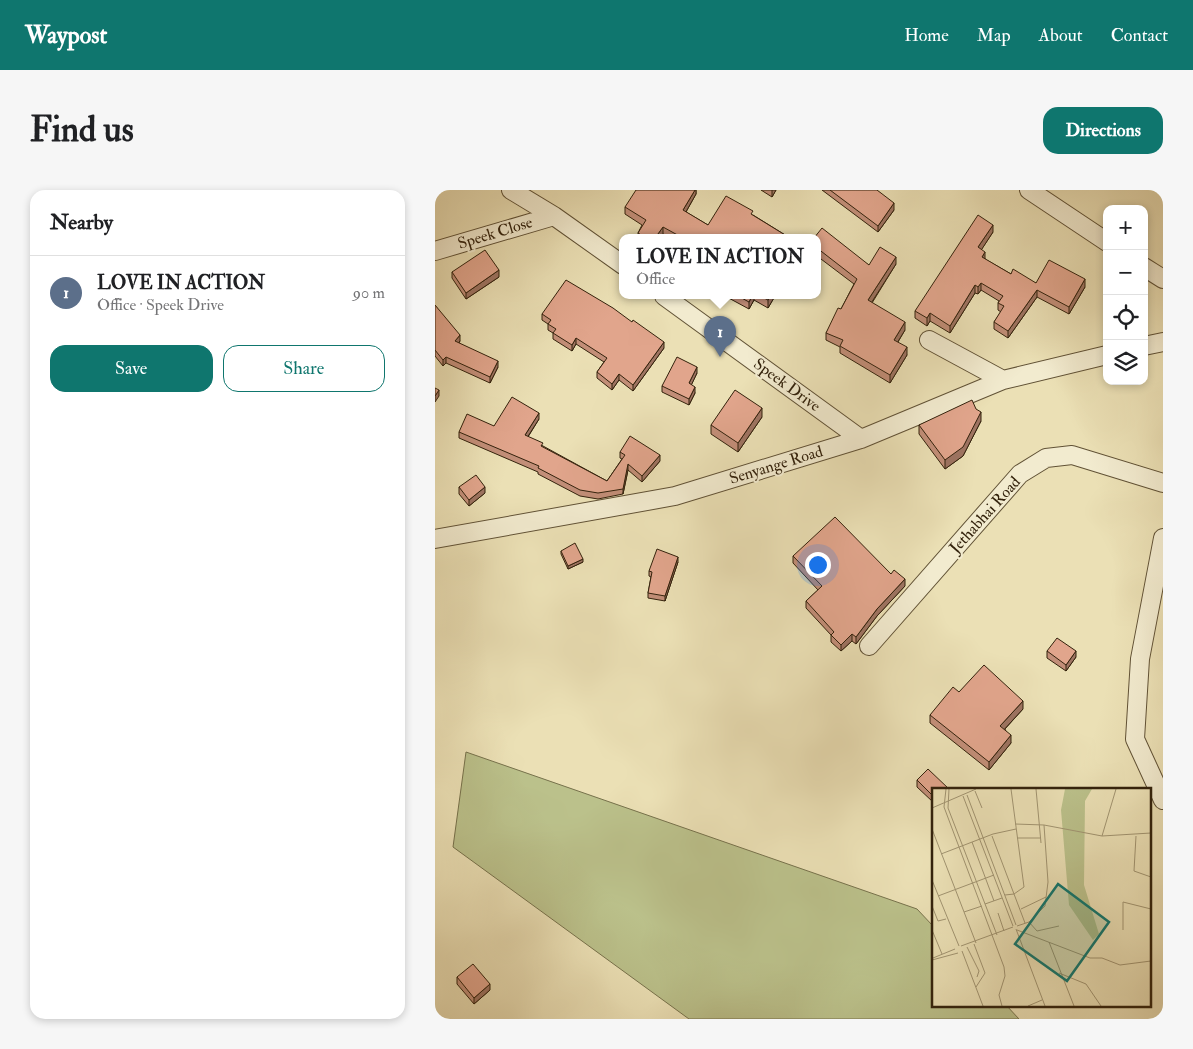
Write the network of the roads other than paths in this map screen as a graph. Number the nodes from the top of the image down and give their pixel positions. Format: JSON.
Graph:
{"nodes":[{"id":1,"x":511,"y":190,"type":"edge"},
{"id":2,"x":1029,"y":190,"type":"edge"},
{"id":3,"x":554,"y":216,"type":"junction"},
{"id":4,"x":1103,"y":239,"type":"edge"},
{"id":5,"x":435,"y":251,"type":"edge"},
{"id":6,"x":619,"y":262,"type":"edge"},
{"id":7,"x":1148,"y":270,"type":"edge"},
{"id":8,"x":1163,"y":280,"type":"edge"},
{"id":9,"x":668,"y":299,"type":"edge"},
{"id":10,"x":929,"y":340,"type":"dead end"},
{"id":11,"x":1163,"y":342,"type":"edge"},
{"id":12,"x":1148,"y":345,"type":"edge"},
{"id":13,"x":1103,"y":356,"type":"edge"},
{"id":14,"x":1003,"y":380,"type":"junction"},
{"id":15,"x":861,"y":439,"type":"junction"},
{"id":16,"x":1163,"y":484,"type":"edge"},
{"id":17,"x":1163,"y":538,"type":"edge"},
{"id":18,"x":435,"y":539,"type":"edge"},
{"id":19,"x":869,"y":646,"type":"dead end"},
{"id":20,"x":1163,"y":800,"type":"edge"}],
"edges":[{"from":1,"to":3,"type":"street"},
{"from":2,"to":4,"type":"street"},
{"from":3,"to":5,"type":"street","name":"Speek Close"},
{"from":3,"to":6,"type":"street"},
{"from":7,"to":8,"type":"street"},
{"from":9,"to":15,"type":"street","name":"Speek Drive"},
{"from":10,"to":14,"type":"street"},
{"from":11,"to":12,"type":"street"},
{"from":13,"to":14,"type":"street","name":"Senyange Road"},
{"from":14,"to":15,"type":"street","name":"Senyange Road"},
{"from":15,"to":18,"type":"street","name":"Senyange Road"},
{"from":16,"to":19,"type":"street","name":"Jethabhai Road"},
{"from":17,"to":20,"type":"street"}]}
